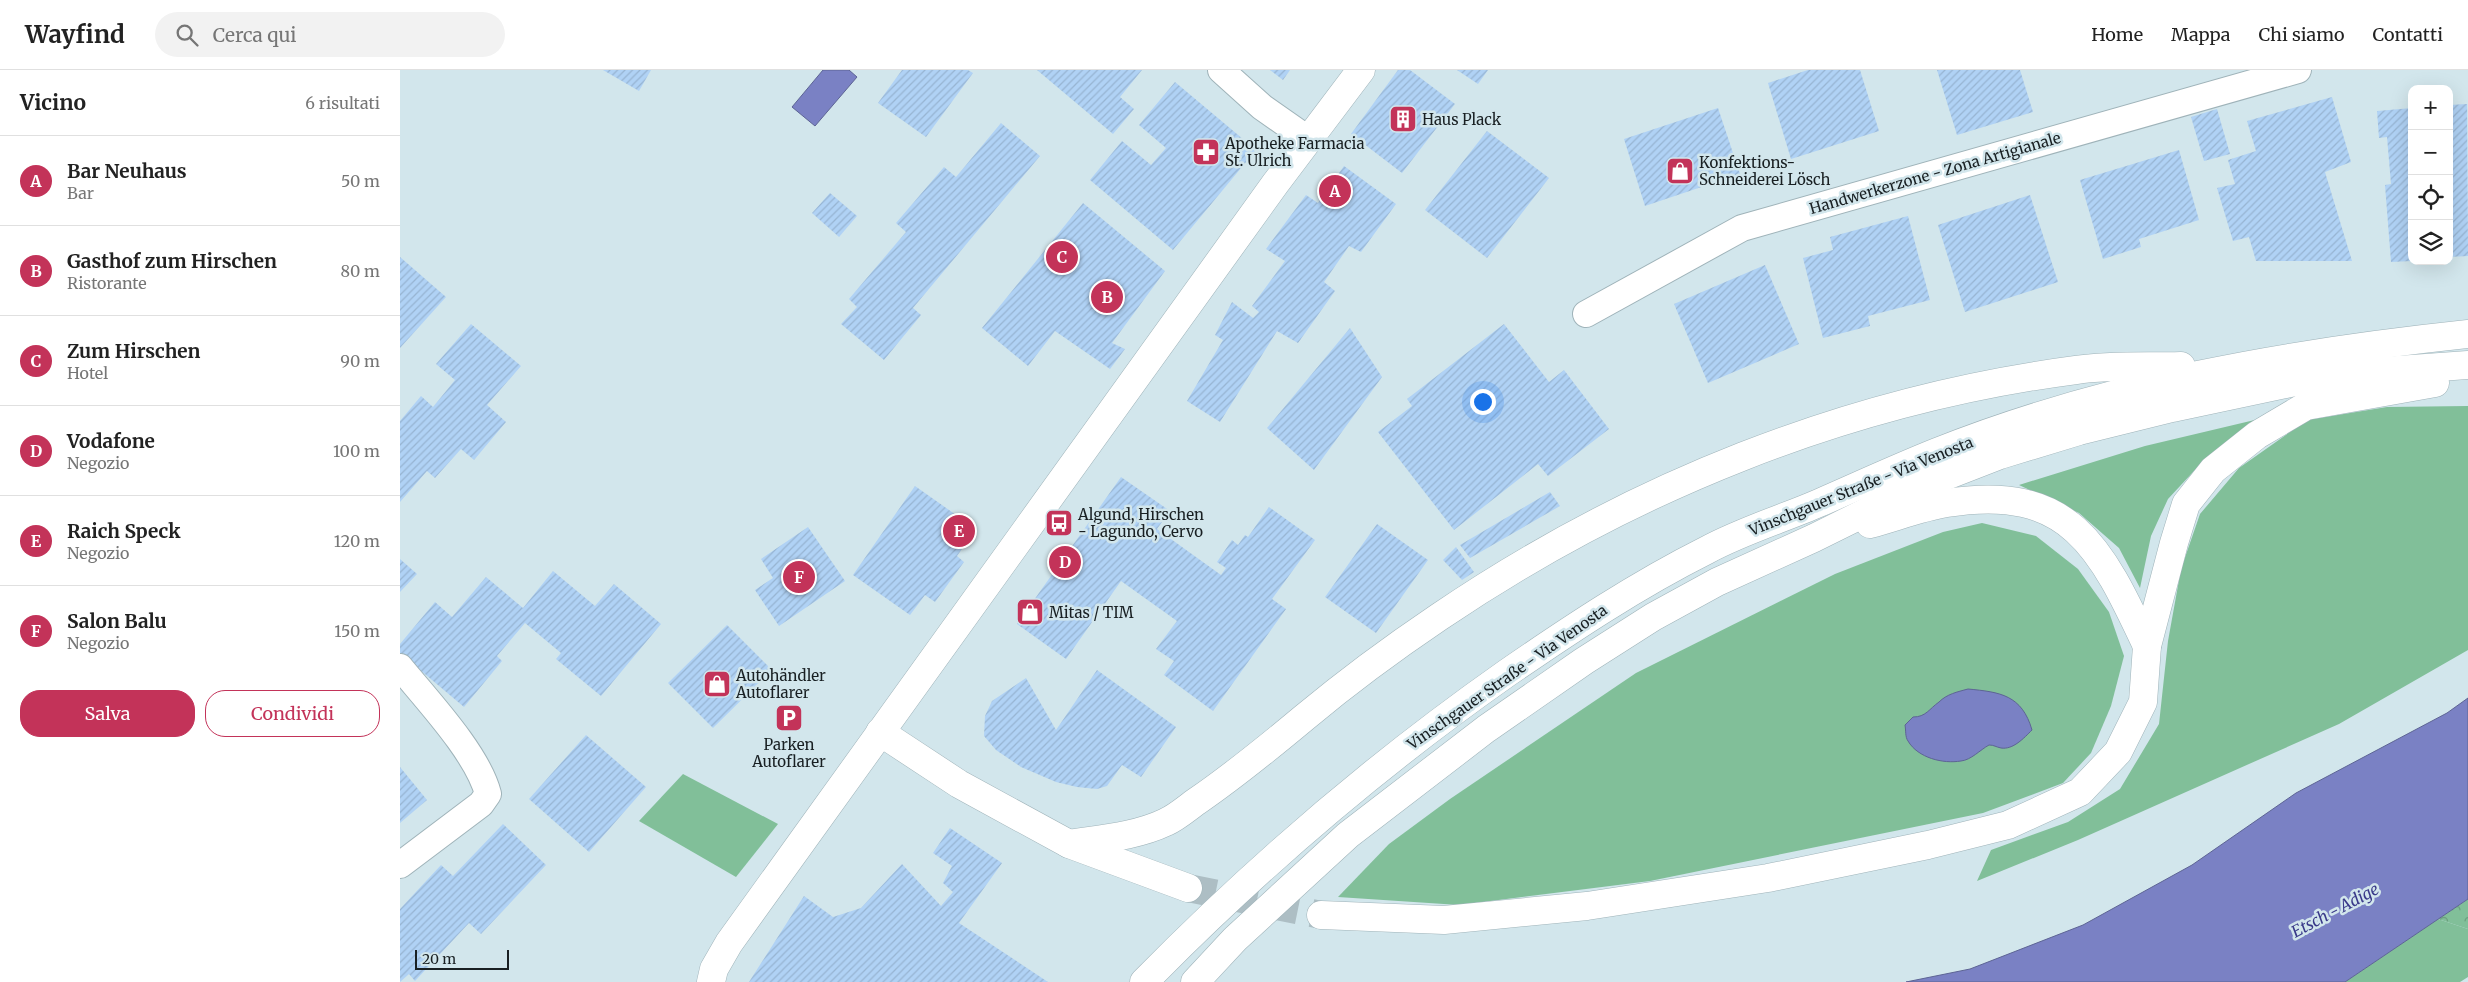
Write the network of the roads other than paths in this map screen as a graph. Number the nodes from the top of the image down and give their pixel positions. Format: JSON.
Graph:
{"nodes":[{"id":1,"x":1221,"y":70,"type":"edge"},
{"id":2,"x":1361,"y":70,"type":"edge"},
{"id":3,"x":2298,"y":70,"type":"edge"},
{"id":4,"x":1309,"y":140,"type":"junction"},
{"id":5,"x":1586,"y":314,"type":"dead end"},
{"id":6,"x":2468,"y":334,"type":"edge"},
{"id":7,"x":2242,"y":365,"type":"junction"},
{"id":8,"x":2468,"y":365,"type":"edge"},
{"id":9,"x":2468,"y":377,"type":"edge"},
{"id":10,"x":1814,"y":538,"type":"junction"},
{"id":11,"x":2147,"y":646,"type":"junction"},
{"id":12,"x":400,"y":667,"type":"edge"},
{"id":13,"x":880,"y":732,"type":"junction"},
{"id":14,"x":1069,"y":844,"type":"junction"},
{"id":15,"x":400,"y":865,"type":"edge"},
{"id":16,"x":1188,"y":888,"type":"tunnel mouth"},
{"id":17,"x":1321,"y":915,"type":"tunnel mouth"},
{"id":18,"x":711,"y":982,"type":"edge"},
{"id":19,"x":1144,"y":982,"type":"edge"},
{"id":20,"x":1195,"y":982,"type":"edge"}],
"edges":[{"from":1,"to":4,"type":"street"},
{"from":2,"to":4,"type":"main road"},
{"from":3,"to":5,"type":"street","name":"Handwerkerzone - Zona Artigianale"},
{"from":4,"to":13,"type":"main road"},
{"from":6,"to":7,"type":"main road"},
{"from":7,"to":14,"type":"main road"},
{"from":7,"to":19,"type":"main road","name":"Vinschgauer Straße - Via Venosta"},
{"from":8,"to":10,"type":"main road"},
{"from":9,"to":11,"type":"main road"},
{"from":10,"to":11,"type":"main road"},
{"from":10,"to":20,"type":"main road","name":"Vinschgauer Straße - Via Venosta"},
{"from":11,"to":17,"type":"main road"},
{"from":12,"to":15,"type":"street"},
{"from":13,"to":14,"type":"main road"},
{"from":13,"to":18,"type":"main road"},
{"from":14,"to":16,"type":"main road"}]}
